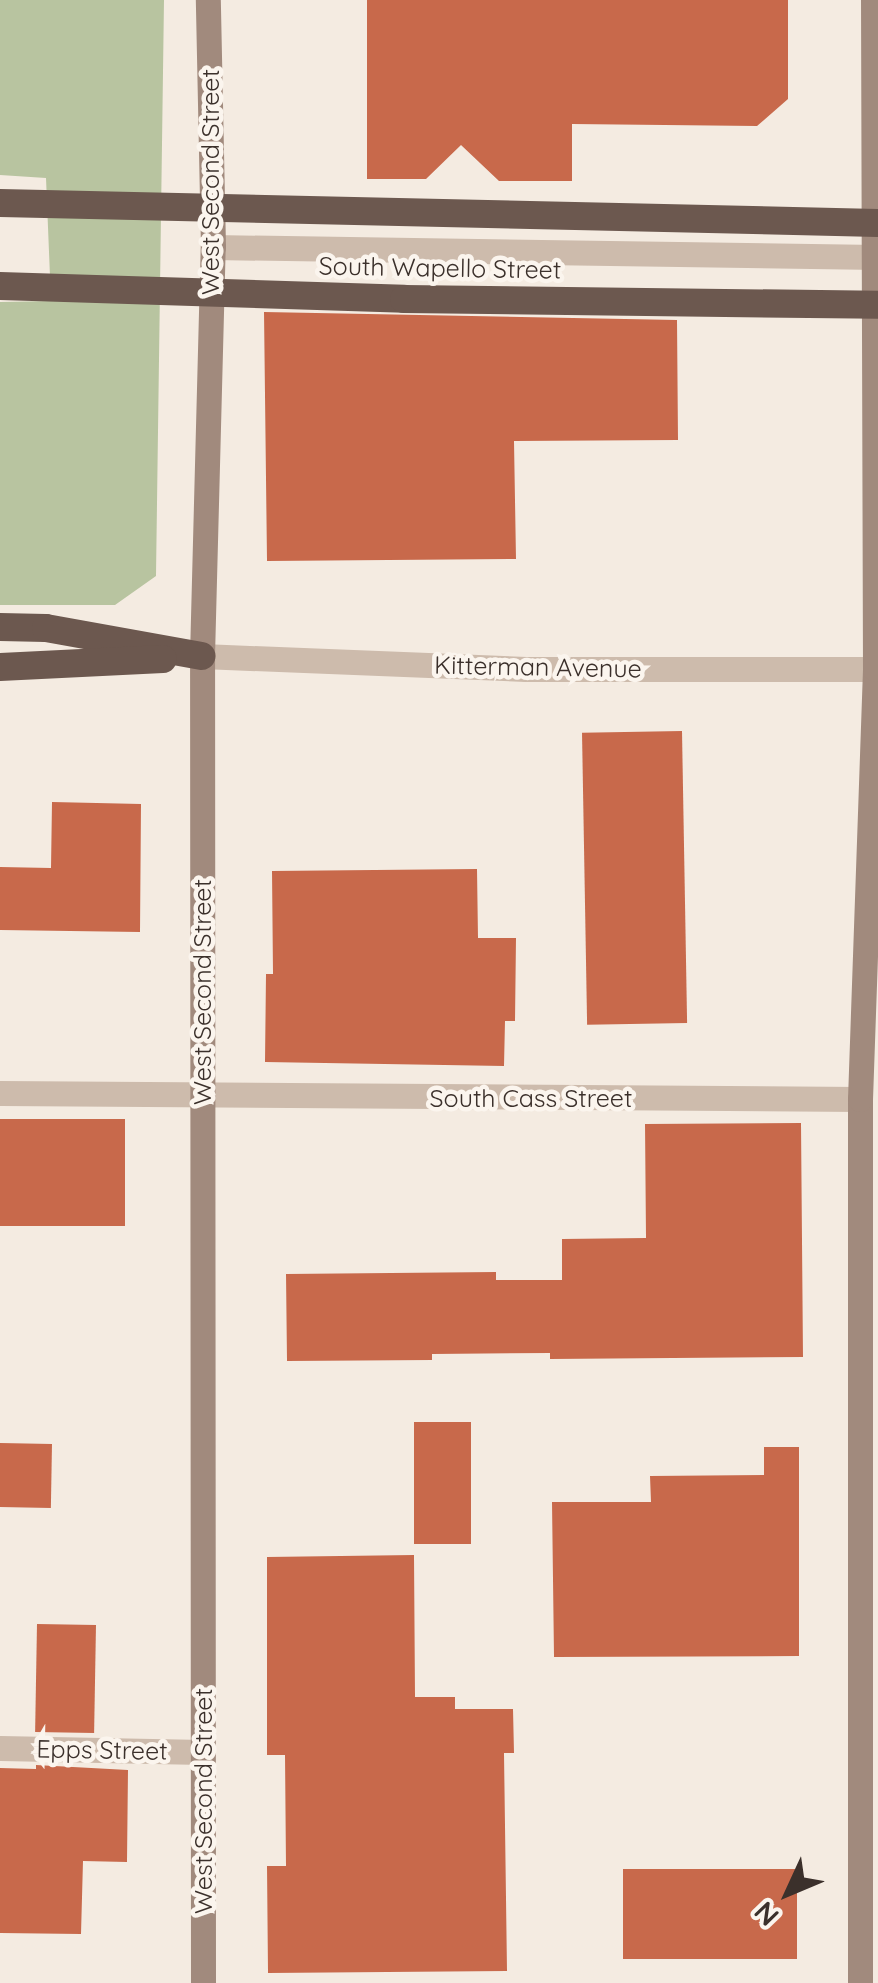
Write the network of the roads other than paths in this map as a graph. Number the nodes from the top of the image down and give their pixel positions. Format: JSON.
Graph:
{"nodes":[{"id":1,"x":208,"y":0,"type":"edge"},
{"id":2,"x":874,"y":0,"type":"edge"},
{"id":3,"x":0,"y":203,"type":"edge"},
{"id":4,"x":878,"y":223,"type":"edge"},
{"id":5,"x":213,"y":247,"type":"junction"},
{"id":6,"x":876,"y":258,"type":"edge"},
{"id":7,"x":0,"y":286,"type":"edge"},
{"id":8,"x":878,"y":305,"type":"edge"},
{"id":9,"x":0,"y":628,"type":"edge"},
{"id":10,"x":202,"y":656,"type":"junction"},
{"id":11,"x":0,"y":666,"type":"edge"},
{"id":12,"x":875,"y":670,"type":"junction"},
{"id":13,"x":0,"y":1093,"type":"edge"},
{"id":14,"x":202,"y":1096,"type":"junction"},
{"id":15,"x":860,"y":1098,"type":"junction"},
{"id":16,"x":0,"y":1748,"type":"edge"},
{"id":17,"x":204,"y":1752,"type":"junction"},
{"id":18,"x":203,"y":1983,"type":"edge"},
{"id":19,"x":860,"y":1983,"type":"edge"}],
"edges":[{"from":1,"to":5,"type":"main road","name":"West Second Street"},
{"from":2,"to":6,"type":"main road"},
{"from":3,"to":4,"type":"highway","bridge":true},
{"from":5,"to":6,"type":"street","name":"South Wapello Street"},
{"from":5,"to":10,"type":"main road","name":"West Second Street"},
{"from":6,"to":12,"type":"main road"},
{"from":7,"to":8,"type":"highway","name":"South Wapello Street","bridge":true},
{"from":9,"to":10,"type":"highway"},
{"from":10,"to":11,"type":"highway"},
{"from":10,"to":12,"type":"street","name":"Kitterman Avenue"},
{"from":10,"to":14,"type":"main road","name":"West Second Street"},
{"from":12,"to":15,"type":"main road"},
{"from":13,"to":14,"type":"street","name":"South Cass Street"},
{"from":14,"to":15,"type":"street","name":"South Cass Street"},
{"from":14,"to":17,"type":"main road","name":"West Second Street"},
{"from":15,"to":19,"type":"main road"},
{"from":16,"to":17,"type":"street","name":"Epps Street"},
{"from":17,"to":18,"type":"main road","name":"West Second Street"}]}
